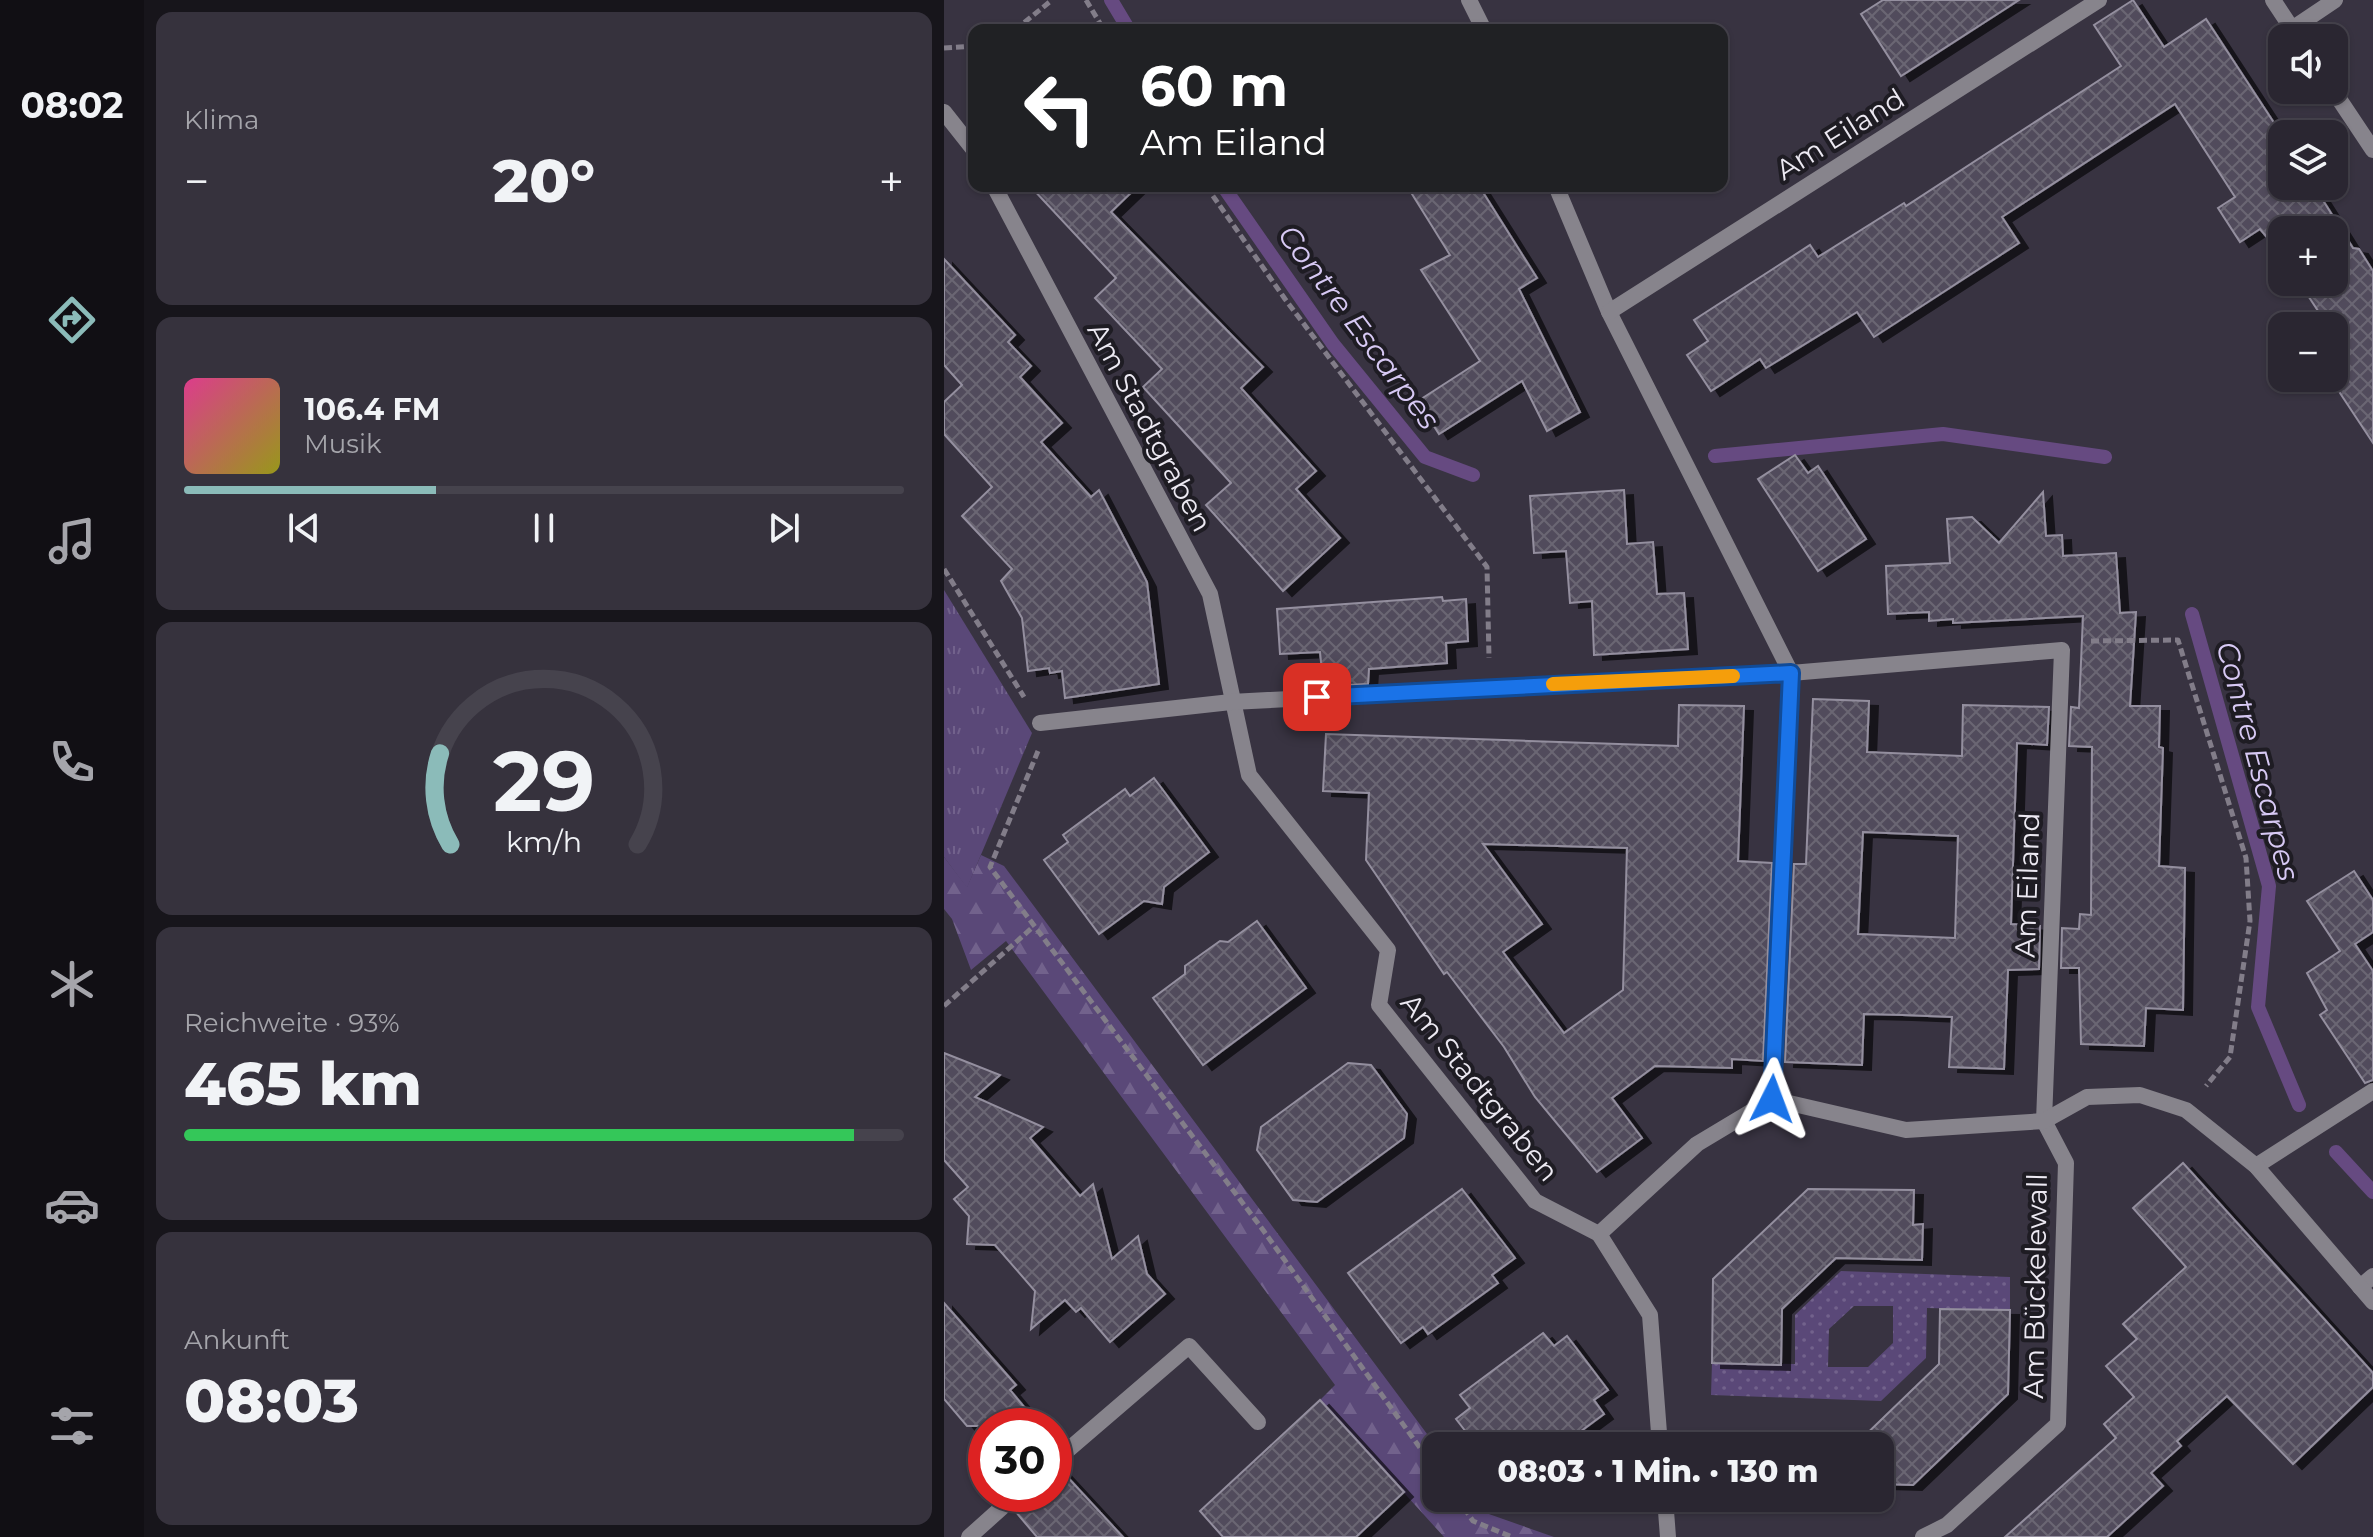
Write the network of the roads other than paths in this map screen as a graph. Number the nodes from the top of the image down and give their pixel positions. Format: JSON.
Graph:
{"nodes":[{"id":1,"x":1469,"y":0,"type":"edge"},
{"id":2,"x":2099,"y":0,"type":"edge"},
{"id":3,"x":2273,"y":0,"type":"edge"},
{"id":4,"x":2335,"y":0,"type":"edge"},
{"id":5,"x":1481,"y":24,"type":"edge"},
{"id":6,"x":2289,"y":24,"type":"edge"},
{"id":7,"x":2306,"y":24,"type":"edge"},
{"id":8,"x":2342,"y":104,"type":"edge"},
{"id":9,"x":944,"y":112,"type":"edge"},
{"id":10,"x":968,"y":142,"type":"edge"},
{"id":11,"x":2373,"y":150,"type":"edge"},
{"id":12,"x":997,"y":192,"type":"edge"},
{"id":13,"x":1559,"y":192,"type":"edge"},
{"id":14,"x":1609,"y":312,"type":"junction"},
{"id":15,"x":1791,"y":673,"type":"junction"},
{"id":16,"x":1231,"y":702,"type":"junction"},
{"id":17,"x":1040,"y":723,"type":"road end"},
{"id":18,"x":2373,"y":1091,"type":"edge"},
{"id":19,"x":1772,"y":1099,"type":"junction"},
{"id":20,"x":2044,"y":1121,"type":"junction"},
{"id":21,"x":2256,"y":1166,"type":"junction"},
{"id":22,"x":1599,"y":1234,"type":"junction"},
{"id":23,"x":2366,"y":1281,"type":"edge"},
{"id":24,"x":2373,"y":1302,"type":"edge"},
{"id":25,"x":1258,"y":1422,"type":"dead end"},
{"id":26,"x":1659,"y":1432,"type":"edge"},
{"id":27,"x":1072,"y":1447,"type":"edge"},
{"id":28,"x":997,"y":1512,"type":"edge"},
{"id":29,"x":1666,"y":1512,"type":"edge"},
{"id":30,"x":969,"y":1537,"type":"edge"},
{"id":31,"x":1668,"y":1537,"type":"edge"},
{"id":32,"x":1923,"y":1537,"type":"edge"}],
"edges":[{"from":1,"to":5,"type":"street"},
{"from":2,"to":14,"type":"street","name":"Am Eiland"},
{"from":3,"to":6,"type":"street"},
{"from":4,"to":7,"type":"street"},
{"from":8,"to":11,"type":"street"},
{"from":9,"to":10,"type":"street"},
{"from":12,"to":16,"type":"street","name":"Am Stadtgraben"},
{"from":13,"to":14,"type":"street"},
{"from":14,"to":15,"type":"street"},
{"from":15,"to":16,"type":"street"},
{"from":15,"to":19,"type":"street"},
{"from":15,"to":20,"type":"street","name":"Am Eiland"},
{"from":16,"to":17,"type":"street"},
{"from":16,"to":22,"type":"street","name":"Am Stadtgraben"},
{"from":18,"to":21,"type":"street"},
{"from":19,"to":20,"type":"street"},
{"from":19,"to":22,"type":"street"},
{"from":20,"to":21,"type":"street"},
{"from":20,"to":32,"type":"street","name":"Am Bückelewall"},
{"from":21,"to":23,"type":"street"},
{"from":22,"to":26,"type":"street"},
{"from":23,"to":24,"type":"street"},
{"from":25,"to":27,"type":"street"},
{"from":28,"to":30,"type":"street"},
{"from":29,"to":31,"type":"street"}]}
